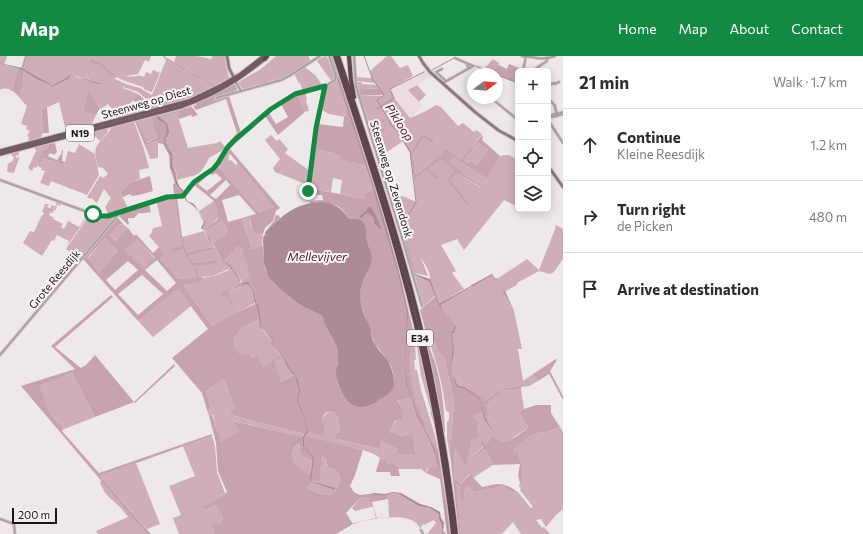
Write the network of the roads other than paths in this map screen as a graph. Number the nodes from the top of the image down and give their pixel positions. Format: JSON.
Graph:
{"nodes":[{"id":1,"x":228,"y":56,"type":"edge"},
{"id":2,"x":320,"y":56,"type":"edge"},
{"id":3,"x":329,"y":56,"type":"edge"},
{"id":4,"x":335,"y":56,"type":"edge"},
{"id":5,"x":338,"y":56,"type":"edge"},
{"id":6,"x":349,"y":56,"type":"edge"},
{"id":7,"x":354,"y":56,"type":"edge"},
{"id":8,"x":419,"y":56,"type":"edge"},
{"id":9,"x":522,"y":56,"type":"edge"},
{"id":10,"x":526,"y":56,"type":"edge"},
{"id":11,"x":555,"y":56,"type":"edge"},
{"id":12,"x":266,"y":57,"type":"edge"},
{"id":13,"x":455,"y":58,"type":"dead end"},
{"id":14,"x":548,"y":58,"type":"junction"},
{"id":15,"x":467,"y":65,"type":"dead end"},
{"id":16,"x":470,"y":68,"type":"joint"},
{"id":17,"x":524,"y":68,"type":"edge"},
{"id":18,"x":536,"y":68,"type":"edge"},
{"id":19,"x":442,"y":69,"type":"dead end"},
{"id":20,"x":467,"y":70,"type":"edge"},
{"id":21,"x":234,"y":79,"type":"junction"},
{"id":22,"x":446,"y":81,"type":"junction"},
{"id":23,"x":559,"y":82,"type":"dead end"},
{"id":24,"x":443,"y":83,"type":"junction"},
{"id":25,"x":551,"y":85,"type":"edge"},
{"id":26,"x":325,"y":86,"type":"junction"},
{"id":27,"x":241,"y":91,"type":"junction"},
{"id":28,"x":216,"y":98,"type":"dead end"},
{"id":29,"x":551,"y":101,"type":"edge"},
{"id":30,"x":498,"y":104,"type":"edge"},
{"id":31,"x":356,"y":109,"type":"junction"},
{"id":32,"x":563,"y":113,"type":"edge"},
{"id":33,"x":557,"y":115,"type":"junction"},
{"id":34,"x":551,"y":117,"type":"edge"},
{"id":35,"x":515,"y":118,"type":"edge"},
{"id":36,"x":551,"y":123,"type":"edge"},
{"id":37,"x":516,"y":140,"type":"edge"},
{"id":38,"x":563,"y":143,"type":"edge"},
{"id":39,"x":0,"y":153,"type":"edge"},
{"id":40,"x":551,"y":170,"type":"edge"},
{"id":41,"x":0,"y":180,"type":"edge"},
{"id":42,"x":563,"y":187,"type":"edge"},
{"id":43,"x":308,"y":199,"type":"dead end"},
{"id":44,"x":118,"y":213,"type":"junction"},
{"id":45,"x":422,"y":306,"type":"dead end"},
{"id":46,"x":0,"y":355,"type":"edge"},
{"id":47,"x":0,"y":519,"type":"edge"},
{"id":48,"x":421,"y":530,"type":"dead end"},
{"id":49,"x":15,"y":534,"type":"edge"},
{"id":50,"x":423,"y":534,"type":"edge"},
{"id":51,"x":453,"y":534,"type":"edge"},
{"id":52,"x":456,"y":534,"type":"edge"}],
"edges":[{"from":1,"to":21,"type":"street"},
{"from":2,"to":27,"type":"street"},
{"from":3,"to":26,"type":"street"},
{"from":4,"to":51,"type":"highway","number":"E34"},
{"from":5,"to":31,"type":"highway","number":"E34"},
{"from":6,"to":31,"type":"highway"},
{"from":7,"to":45,"type":"street","name":"Steenweg op Zevendonk"},
{"from":8,"to":24,"type":"street"},
{"from":9,"to":10,"type":"street"},
{"from":10,"to":14,"type":"street"},
{"from":10,"to":17,"type":"street"},
{"from":11,"to":14,"type":"street"},
{"from":12,"to":21,"type":"main road","name":"Steenweg op Diest","number":"N19"},
{"from":13,"to":16,"type":"street"},
{"from":14,"to":18,"type":"street"},
{"from":15,"to":16,"type":"street"},
{"from":19,"to":22,"type":"street"},
{"from":20,"to":22,"type":"street"},
{"from":21,"to":27,"type":"street"},
{"from":21,"to":39,"type":"main road","name":"Steenweg op Diest","number":"N19"},
{"from":22,"to":24,"type":"street"},
{"from":23,"to":25,"type":"street"},
{"from":24,"to":37,"type":"street"},
{"from":26,"to":43,"type":"street"},
{"from":26,"to":44,"type":"street"},
{"from":27,"to":28,"type":"street"},
{"from":29,"to":33,"type":"street"},
{"from":30,"to":35,"type":"street"},
{"from":31,"to":52,"type":"highway","number":"E34"},
{"from":32,"to":33,"type":"street"},
{"from":33,"to":34,"type":"street"},
{"from":36,"to":38,"type":"street"},
{"from":40,"to":42,"type":"street"},
{"from":41,"to":44,"type":"street"},
{"from":44,"to":46,"type":"street","name":"Grote Reesdijk"},
{"from":47,"to":49,"type":"street"},
{"from":48,"to":50,"type":"street"}]}
